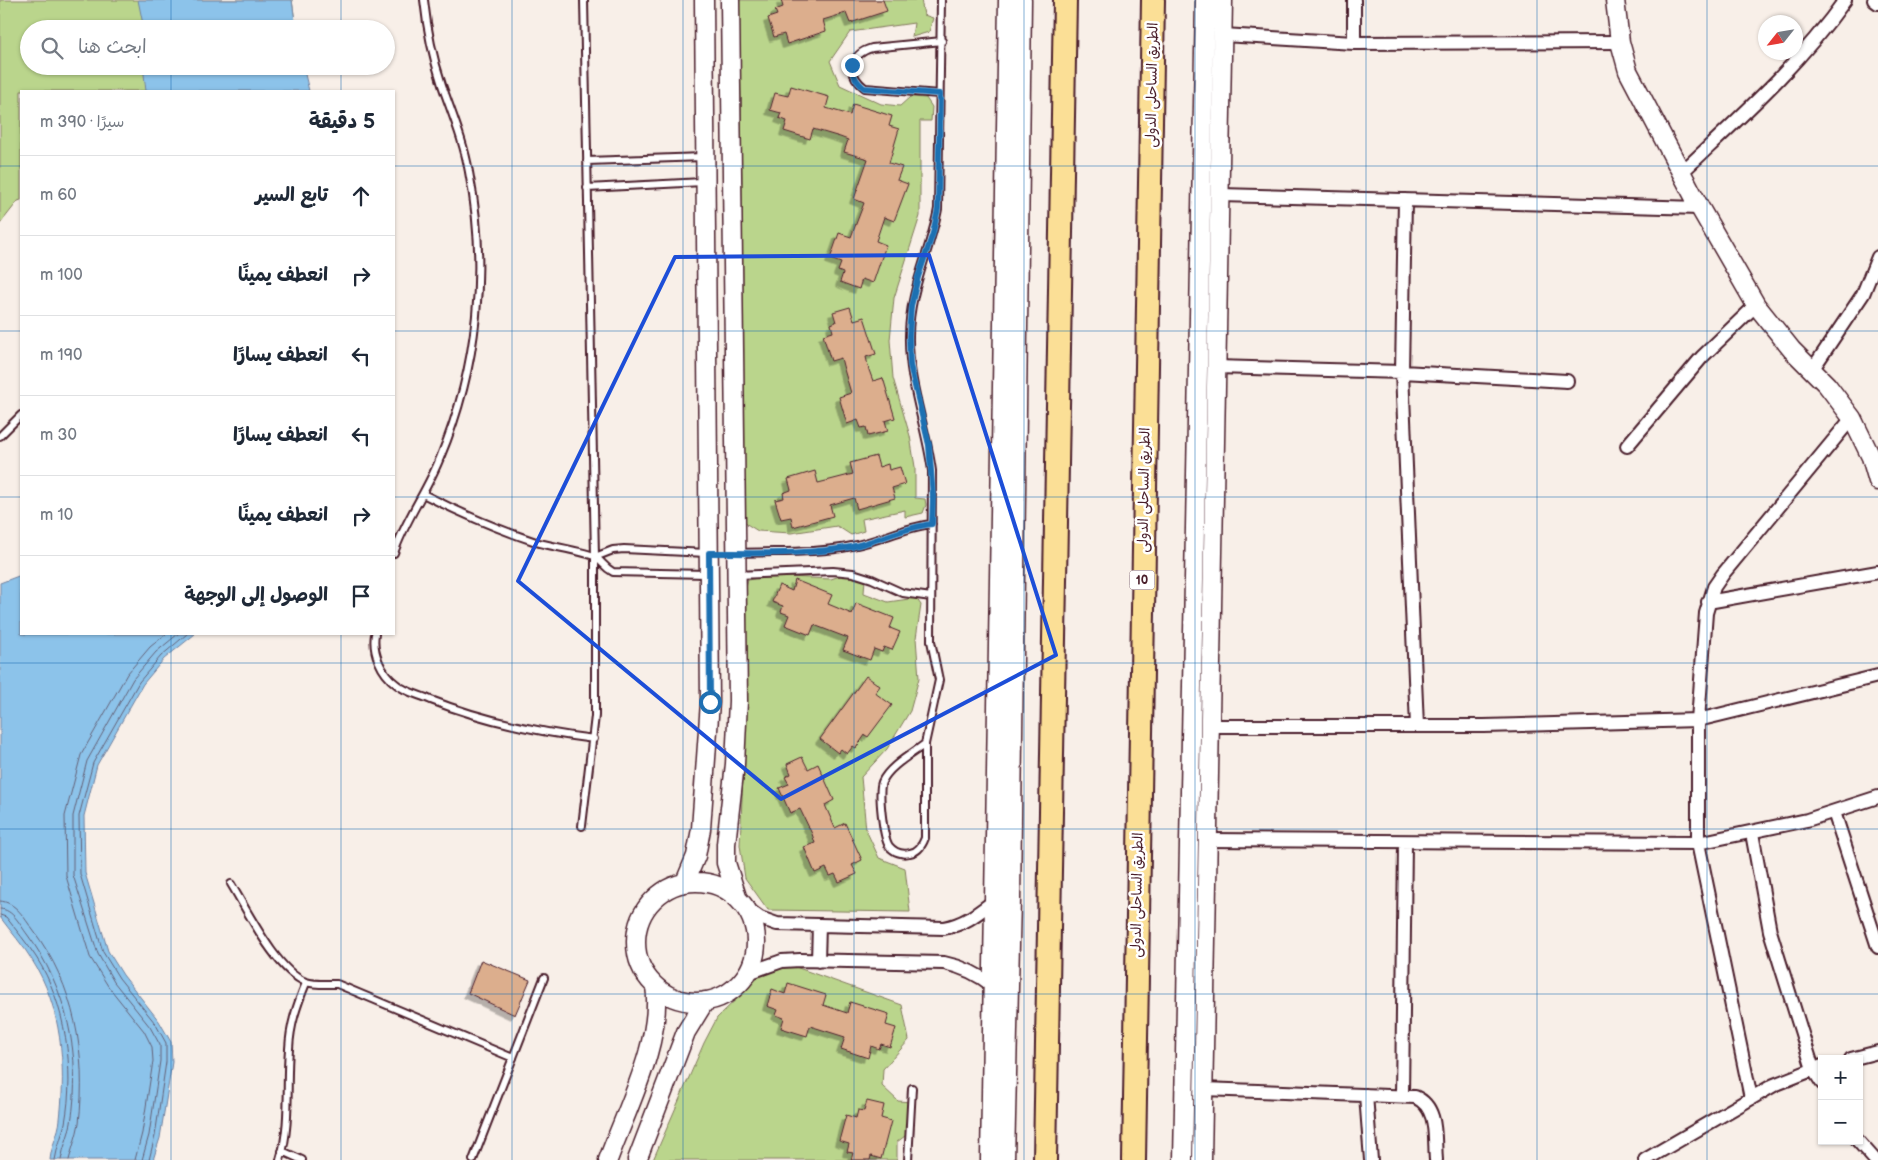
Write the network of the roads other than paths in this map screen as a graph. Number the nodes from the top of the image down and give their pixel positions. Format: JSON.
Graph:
{"nodes":[{"id":1,"x":424,"y":0,"type":"edge"},
{"id":2,"x":584,"y":0,"type":"edge"},
{"id":3,"x":704,"y":0,"type":"edge"},
{"id":4,"x":730,"y":0,"type":"edge"},
{"id":5,"x":941,"y":0,"type":"edge"},
{"id":6,"x":1008,"y":0,"type":"edge"},
{"id":7,"x":1022,"y":0,"type":"edge"},
{"id":8,"x":1065,"y":0,"type":"edge"},
{"id":9,"x":1153,"y":0,"type":"edge"},
{"id":10,"x":1205,"y":0,"type":"edge"},
{"id":11,"x":1223,"y":0,"type":"edge"},
{"id":12,"x":1354,"y":0,"type":"edge"},
{"id":13,"x":1615,"y":0,"type":"edge"},
{"id":14,"x":1845,"y":0,"type":"edge"},
{"id":15,"x":1874,"y":0,"type":"edge"},
{"id":16,"x":1878,"y":3,"type":"edge"},
{"id":17,"x":1223,"y":36,"type":"junction"},
{"id":18,"x":942,"y":41,"type":"junction"},
{"id":19,"x":1620,"y":42,"type":"junction"},
{"id":20,"x":1354,"y":43,"type":"junction"},
{"id":21,"x":940,"y":94,"type":"junction"},
{"id":22,"x":705,"y":157,"type":"junction"},
{"id":23,"x":731,"y":157,"type":"junction"},
{"id":24,"x":587,"y":161,"type":"junction"},
{"id":25,"x":1681,"y":173,"type":"junction"},
{"id":26,"x":705,"y":182,"type":"junction"},
{"id":27,"x":731,"y":182,"type":"junction"},
{"id":28,"x":587,"y":188,"type":"junction"},
{"id":29,"x":1220,"y":194,"type":"junction"},
{"id":30,"x":1405,"y":200,"type":"junction"},
{"id":31,"x":1700,"y":208,"type":"junction"},
{"id":32,"x":1878,"y":257,"type":"edge"},
{"id":33,"x":1756,"y":304,"type":"junction"},
{"id":34,"x":1216,"y":367,"type":"junction"},
{"id":35,"x":1812,"y":370,"type":"junction"},
{"id":36,"x":1402,"y":372,"type":"junction"},
{"id":37,"x":1567,"y":382,"type":"dead end"},
{"id":38,"x":20,"y":415,"type":"edge"},
{"id":39,"x":1852,"y":418,"type":"junction"},
{"id":40,"x":0,"y":436,"type":"edge"},
{"id":41,"x":1627,"y":446,"type":"dead end"},
{"id":42,"x":1874,"y":458,"type":"edge"},
{"id":43,"x":1878,"y":481,"type":"edge"},
{"id":44,"x":423,"y":494,"type":"junction"},
{"id":45,"x":932,"y":524,"type":"junction"},
{"id":46,"x":395,"y":552,"type":"edge"},
{"id":47,"x":709,"y":553,"type":"junction"},
{"id":48,"x":735,"y":553,"type":"junction"},
{"id":49,"x":595,"y":557,"type":"junction"},
{"id":50,"x":1878,"y":572,"type":"edge"},
{"id":51,"x":709,"y":574,"type":"junction"},
{"id":52,"x":736,"y":575,"type":"junction"},
{"id":53,"x":931,"y":597,"type":"junction"},
{"id":54,"x":1708,"y":602,"type":"junction"},
{"id":55,"x":375,"y":635,"type":"edge"},
{"id":56,"x":1878,"y":676,"type":"edge"},
{"id":57,"x":1698,"y":720,"type":"junction"},
{"id":58,"x":1210,"y":726,"type":"junction"},
{"id":59,"x":1417,"y":726,"type":"junction"},
{"id":60,"x":594,"y":739,"type":"junction"},
{"id":61,"x":925,"y":744,"type":"junction"},
{"id":62,"x":1878,"y":797,"type":"edge"},
{"id":63,"x":1834,"y":812,"type":"junction"},
{"id":64,"x":582,"y":826,"type":"dead end"},
{"id":65,"x":1752,"y":833,"type":"junction"},
{"id":66,"x":1208,"y":840,"type":"junction"},
{"id":67,"x":1405,"y":843,"type":"junction"},
{"id":68,"x":1698,"y":844,"type":"junction"},
{"id":69,"x":685,"y":882,"type":"junction"},
{"id":70,"x":231,"y":884,"type":"dead end"},
{"id":71,"x":994,"y":901,"type":"junction"},
{"id":72,"x":742,"y":902,"type":"junction"},
{"id":73,"x":819,"y":925,"type":"junction"},
{"id":74,"x":1878,"y":947,"type":"edge"},
{"id":75,"x":818,"y":961,"type":"junction"},
{"id":76,"x":748,"y":973,"type":"junction"},
{"id":77,"x":544,"y":978,"type":"dead end"},
{"id":78,"x":306,"y":983,"type":"junction"},
{"id":79,"x":655,"y":986,"type":"junction"},
{"id":80,"x":993,"y":986,"type":"junction"},
{"id":81,"x":705,"y":1001,"type":"junction"},
{"id":82,"x":1878,"y":1052,"type":"edge"},
{"id":83,"x":1863,"y":1056,"type":"edge"},
{"id":84,"x":512,"y":1058,"type":"junction"},
{"id":85,"x":1817,"y":1068,"type":"edge"},
{"id":86,"x":912,"y":1088,"type":"dead end"},
{"id":87,"x":1203,"y":1089,"type":"junction"},
{"id":88,"x":1366,"y":1095,"type":"junction"},
{"id":89,"x":1402,"y":1096,"type":"junction"},
{"id":90,"x":1751,"y":1098,"type":"junction"},
{"id":91,"x":1862,"y":1145,"type":"edge"},
{"id":92,"x":282,"y":1152,"type":"junction"},
{"id":93,"x":280,"y":1160,"type":"edge"},
{"id":94,"x":302,"y":1160,"type":"edge"},
{"id":95,"x":473,"y":1160,"type":"edge"},
{"id":96,"x":608,"y":1160,"type":"edge"},
{"id":97,"x":637,"y":1160,"type":"edge"},
{"id":98,"x":908,"y":1160,"type":"edge"},
{"id":99,"x":990,"y":1160,"type":"edge"},
{"id":100,"x":1005,"y":1160,"type":"edge"},
{"id":101,"x":1045,"y":1160,"type":"edge"},
{"id":102,"x":1134,"y":1160,"type":"edge"},
{"id":103,"x":1184,"y":1160,"type":"edge"},
{"id":104,"x":1202,"y":1160,"type":"edge"},
{"id":105,"x":1371,"y":1160,"type":"edge"},
{"id":106,"x":1436,"y":1160,"type":"edge"},
{"id":107,"x":1645,"y":1160,"type":"edge"},
{"id":108,"x":1875,"y":1160,"type":"edge"}],
"edges":[{"from":1,"to":44,"type":"lane"},
{"from":2,"to":24,"type":"lane"},
{"from":3,"to":22,"type":"main road"},
{"from":4,"to":23,"type":"main road"},
{"from":5,"to":18,"type":"lane"},
{"from":6,"to":71,"type":"main road"},
{"from":7,"to":100,"type":"main road"},
{"from":8,"to":101,"type":"highway"},
{"from":9,"to":102,"type":"highway","name":"الطريق الساحلى الدولى","number":"10"},
{"from":10,"to":103,"type":"main road"},
{"from":11,"to":17,"type":"main road"},
{"from":12,"to":20,"type":"street"},
{"from":13,"to":19,"type":"main road"},
{"from":14,"to":25,"type":"street"},
{"from":15,"to":16,"type":"street"},
{"from":17,"to":20,"type":"street"},
{"from":17,"to":29,"type":"main road"},
{"from":18,"to":21,"type":"lane"},
{"from":18,"to":21,"type":"lane"},
{"from":19,"to":20,"type":"street"},
{"from":19,"to":25,"type":"main road"},
{"from":21,"to":45,"type":"lane"},
{"from":22,"to":23,"type":"main road"},
{"from":22,"to":24,"type":"lane"},
{"from":22,"to":26,"type":"main road"},
{"from":23,"to":27,"type":"main road"},
{"from":24,"to":28,"type":"lane"},
{"from":25,"to":31,"type":"main road"},
{"from":26,"to":27,"type":"main road"},
{"from":26,"to":28,"type":"lane"},
{"from":26,"to":47,"type":"main road"},
{"from":27,"to":48,"type":"main road"},
{"from":28,"to":49,"type":"lane"},
{"from":29,"to":30,"type":"street"},
{"from":29,"to":34,"type":"main road"},
{"from":30,"to":31,"type":"street"},
{"from":30,"to":36,"type":"street"},
{"from":31,"to":33,"type":"main road"},
{"from":32,"to":35,"type":"street"},
{"from":33,"to":35,"type":"main road"},
{"from":33,"to":41,"type":"street"},
{"from":34,"to":36,"type":"street"},
{"from":34,"to":58,"type":"main road"},
{"from":35,"to":39,"type":"main road"},
{"from":36,"to":37,"type":"street"},
{"from":36,"to":59,"type":"street"},
{"from":38,"to":40,"type":"lane"},
{"from":39,"to":42,"type":"main road"},
{"from":39,"to":54,"type":"street"},
{"from":42,"to":43,"type":"main road"},
{"from":44,"to":46,"type":"lane"},
{"from":44,"to":49,"type":"lane"},
{"from":45,"to":48,"type":"lane"},
{"from":45,"to":53,"type":"lane"},
{"from":47,"to":48,"type":"main road"},
{"from":47,"to":49,"type":"lane"},
{"from":47,"to":51,"type":"main road"},
{"from":48,"to":52,"type":"main road"},
{"from":49,"to":51,"type":"lane"},
{"from":49,"to":60,"type":"lane"},
{"from":50,"to":54,"type":"street"},
{"from":51,"to":52,"type":"main road"},
{"from":51,"to":69,"type":"main road"},
{"from":52,"to":53,"type":"lane"},
{"from":52,"to":72,"type":"main road"},
{"from":53,"to":61,"type":"lane"},
{"from":54,"to":57,"type":"street"},
{"from":55,"to":60,"type":"lane"},
{"from":56,"to":57,"type":"street"},
{"from":57,"to":59,"type":"street"},
{"from":57,"to":68,"type":"street"},
{"from":58,"to":59,"type":"street"},
{"from":58,"to":66,"type":"main road"},
{"from":60,"to":64,"type":"lane"},
{"from":61,"to":61,"type":"lane"},
{"from":62,"to":63,"type":"street"},
{"from":63,"to":65,"type":"street"},
{"from":63,"to":74,"type":"street"},
{"from":65,"to":68,"type":"street"},
{"from":65,"to":85,"type":"street"},
{"from":66,"to":67,"type":"street"},
{"from":66,"to":87,"type":"main road"},
{"from":67,"to":68,"type":"street"},
{"from":67,"to":89,"type":"street"},
{"from":68,"to":90,"type":"street"},
{"from":69,"to":72,"type":"main road"},
{"from":69,"to":79,"type":"main road"},
{"from":70,"to":78,"type":"lane"},
{"from":71,"to":73,"type":"street"},
{"from":71,"to":80,"type":"main road"},
{"from":72,"to":73,"type":"street"},
{"from":72,"to":76,"type":"main road"},
{"from":73,"to":75,"type":"street"},
{"from":75,"to":76,"type":"street"},
{"from":75,"to":80,"type":"street"},
{"from":76,"to":81,"type":"main road"},
{"from":77,"to":84,"type":"lane"},
{"from":78,"to":84,"type":"lane"},
{"from":78,"to":92,"type":"lane"},
{"from":79,"to":81,"type":"main road"},
{"from":79,"to":96,"type":"main road"},
{"from":80,"to":99,"type":"main road"},
{"from":81,"to":97,"type":"main road"},
{"from":82,"to":83,"type":"street"},
{"from":84,"to":95,"type":"lane"},
{"from":85,"to":90,"type":"street"},
{"from":86,"to":98,"type":"lane"},
{"from":87,"to":88,"type":"street"},
{"from":87,"to":104,"type":"main road"},
{"from":88,"to":89,"type":"street"},
{"from":88,"to":105,"type":"street"},
{"from":89,"to":106,"type":"street"},
{"from":90,"to":107,"type":"street"},
{"from":91,"to":108,"type":"street"},
{"from":92,"to":93,"type":"lane"},
{"from":92,"to":94,"type":"lane"}]}
